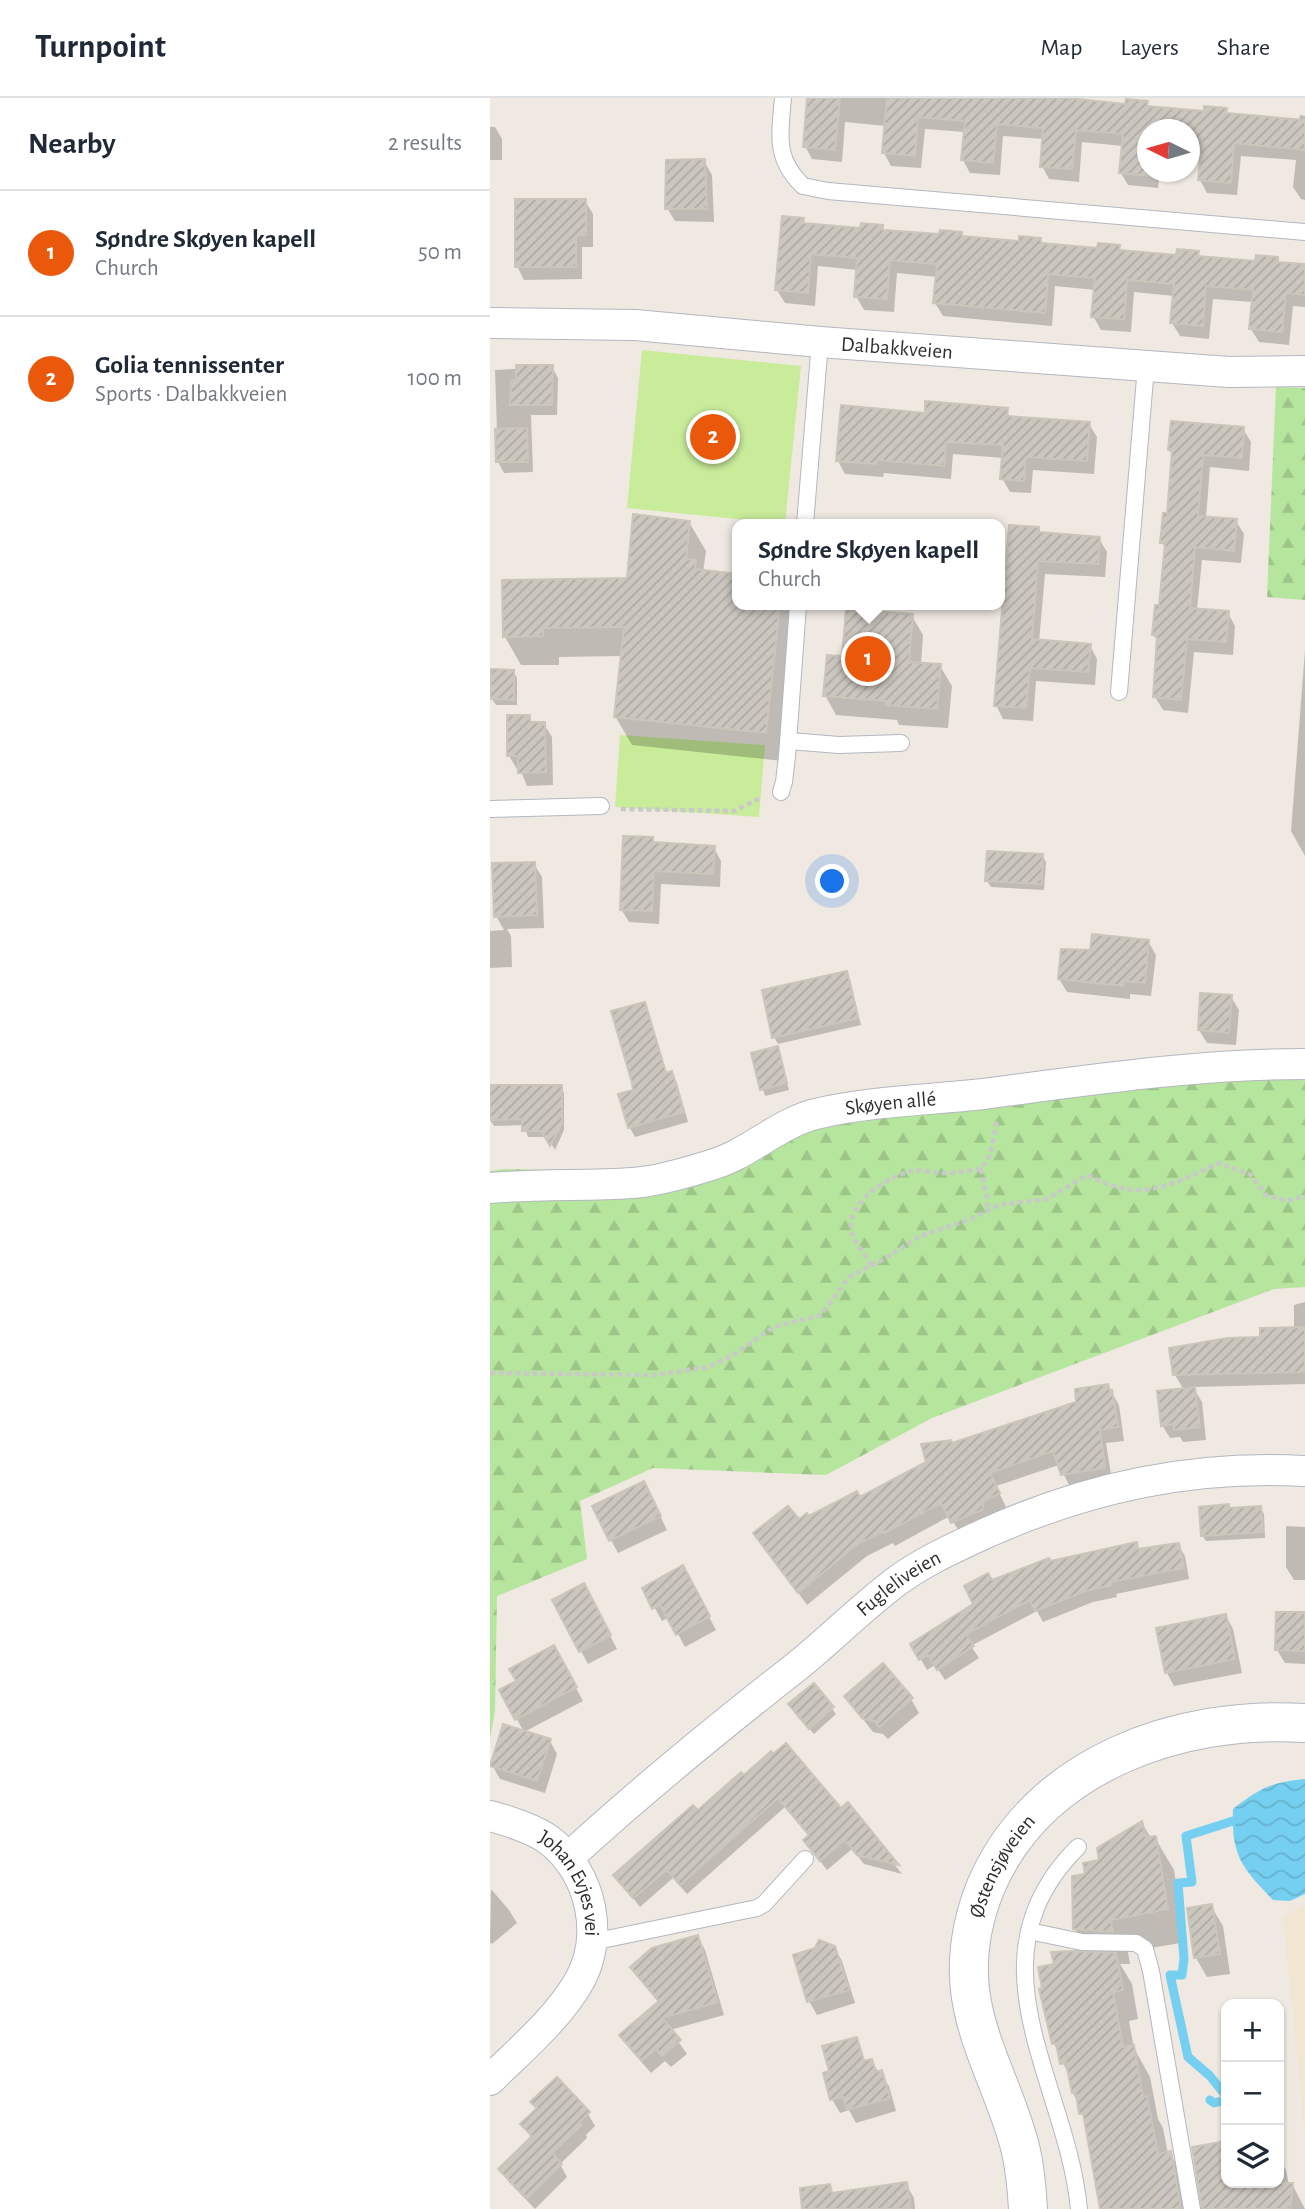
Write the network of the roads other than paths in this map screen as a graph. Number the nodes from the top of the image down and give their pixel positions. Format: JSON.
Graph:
{"nodes":[{"id":1,"x":783,"y":98,"type":"edge"},
{"id":2,"x":1305,"y":232,"type":"edge"},
{"id":3,"x":490,"y":323,"type":"edge"},
{"id":4,"x":820,"y":342,"type":"junction"},
{"id":5,"x":1146,"y":366,"type":"junction"},
{"id":6,"x":1305,"y":371,"type":"edge"},
{"id":7,"x":805,"y":519,"type":"edge"},
{"id":8,"x":798,"y":610,"type":"edge"},
{"id":9,"x":1119,"y":692,"type":"dead end"},
{"id":10,"x":789,"y":741,"type":"junction"},
{"id":11,"x":901,"y":743,"type":"dead end"},
{"id":12,"x":781,"y":792,"type":"road end"},
{"id":13,"x":601,"y":806,"type":"road end"},
{"id":14,"x":490,"y":809,"type":"edge"},
{"id":15,"x":1305,"y":1064,"type":"edge"},
{"id":16,"x":490,"y":1188,"type":"edge"},
{"id":17,"x":1305,"y":1471,"type":"edge"},
{"id":18,"x":1305,"y":1723,"type":"edge"},
{"id":19,"x":490,"y":1816,"type":"edge"},
{"id":20,"x":1078,"y":1847,"type":"dead end"},
{"id":21,"x":569,"y":1857,"type":"junction"},
{"id":22,"x":805,"y":1859,"type":"dead end"},
{"id":23,"x":1029,"y":1931,"type":"junction"},
{"id":24,"x":592,"y":1942,"type":"junction"},
{"id":25,"x":490,"y":2080,"type":"edge"},
{"id":26,"x":1028,"y":2209,"type":"edge"},
{"id":27,"x":1079,"y":2209,"type":"edge"},
{"id":28,"x":1192,"y":2209,"type":"edge"}],
"edges":[{"from":1,"to":2,"type":"lane"},
{"from":3,"to":4,"type":"street","name":"Dalbakkveien"},
{"from":4,"to":5,"type":"street","name":"Dalbakkveien"},
{"from":4,"to":7,"type":"lane"},
{"from":5,"to":6,"type":"street","name":"Dalbakkveien"},
{"from":5,"to":9,"type":"lane"},
{"from":8,"to":10,"type":"lane"},
{"from":10,"to":11,"type":"lane"},
{"from":10,"to":12,"type":"lane"},
{"from":13,"to":14,"type":"lane"},
{"from":15,"to":16,"type":"street","name":"Skøyen allé"},
{"from":17,"to":21,"type":"street","name":"Fugleliveien"},
{"from":18,"to":26,"type":"main road","name":"Østensjøveien"},
{"from":19,"to":21,"type":"street","name":"Johan Evjes vei"},
{"from":20,"to":23,"type":"lane"},
{"from":21,"to":24,"type":"street","name":"Johan Evjes vei"},
{"from":22,"to":24,"type":"lane"},
{"from":23,"to":27,"type":"lane"},
{"from":23,"to":28,"type":"lane"},
{"from":24,"to":25,"type":"street","name":"Johan Evjes vei"}]}
